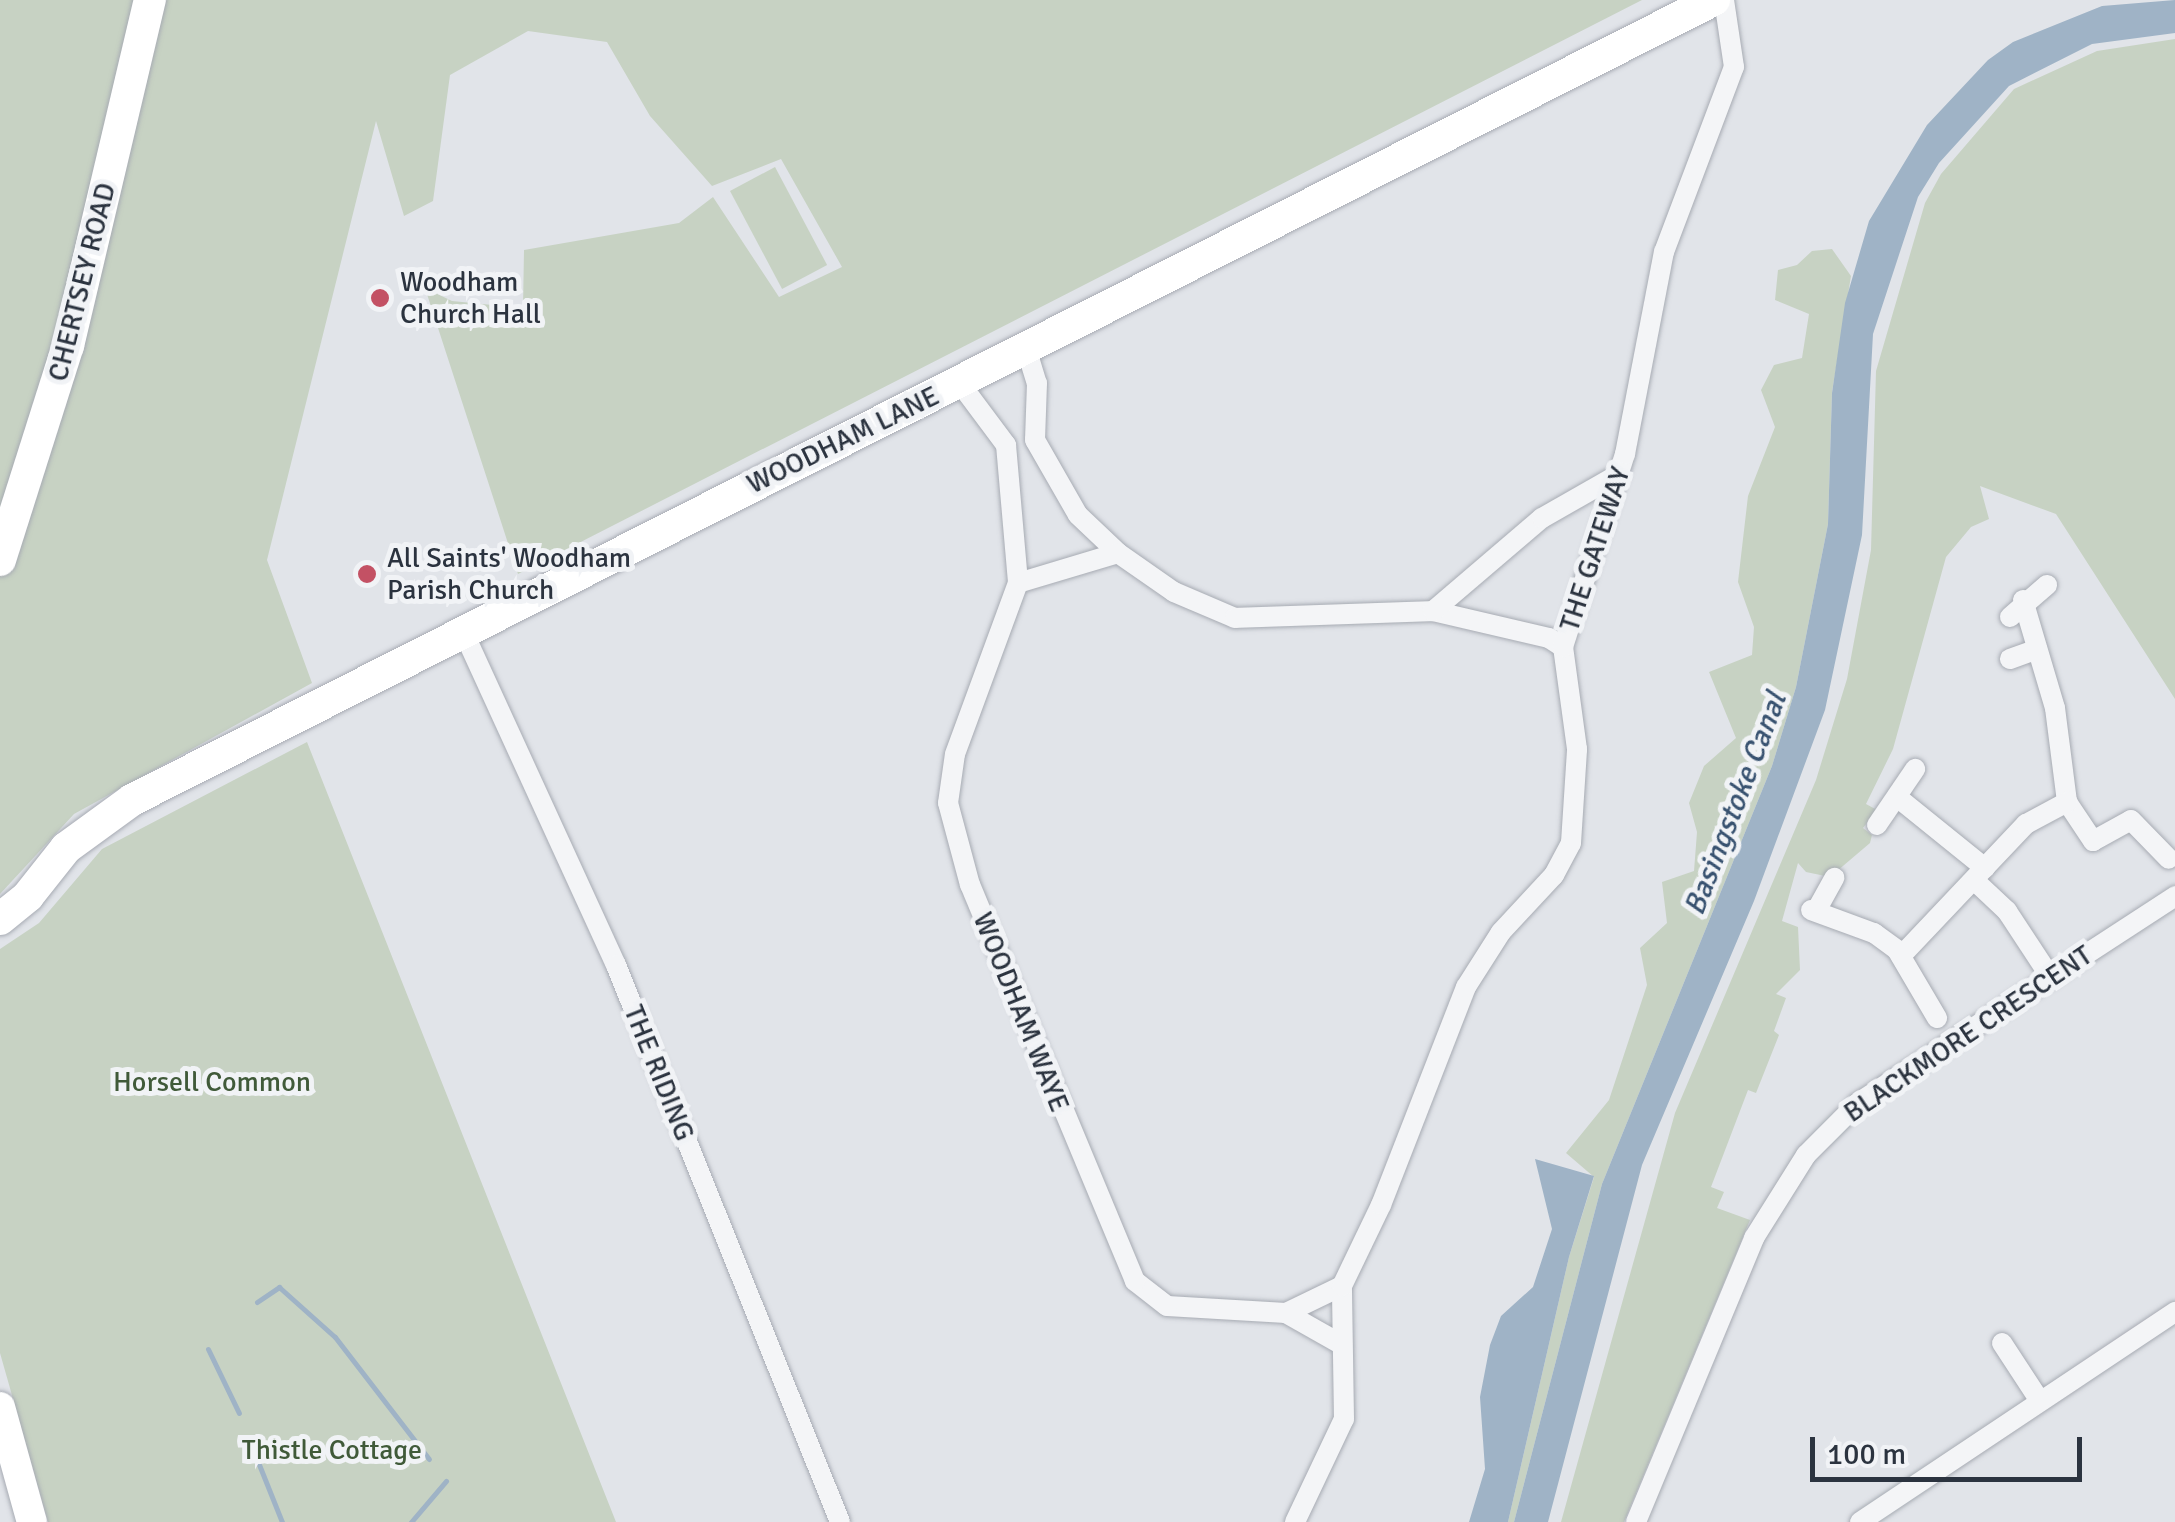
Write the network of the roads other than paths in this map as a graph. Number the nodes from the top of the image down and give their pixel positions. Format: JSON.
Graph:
{"nodes":[{"id":1,"x":150,"y":0,"type":"edge"},
{"id":2,"x":1714,"y":0,"type":"edge"},
{"id":3,"x":1724,"y":0,"type":"edge"},
{"id":4,"x":1026,"y":348,"type":"junction"},
{"id":5,"x":960,"y":382,"type":"junction"},
{"id":6,"x":1033,"y":435,"type":"junction"},
{"id":7,"x":1006,"y":446,"type":"junction"},
{"id":8,"x":1619,"y":474,"type":"junction"},
{"id":9,"x":1118,"y":553,"type":"junction"},
{"id":10,"x":0,"y":560,"type":"edge"},
{"id":11,"x":1018,"y":583,"type":"junction"},
{"id":12,"x":2047,"y":585,"type":"dead end"},
{"id":13,"x":1433,"y":611,"type":"junction"},
{"id":14,"x":463,"y":632,"type":"junction"},
{"id":15,"x":1563,"y":647,"type":"junction"},
{"id":16,"x":2037,"y":649,"type":"junction"},
{"id":17,"x":2010,"y":659,"type":"dead end"},
{"id":18,"x":1914,"y":769,"type":"dead end"},
{"id":19,"x":1897,"y":797,"type":"junction"},
{"id":20,"x":2067,"y":802,"type":"junction"},
{"id":21,"x":1877,"y":825,"type":"dead end"},
{"id":22,"x":2168,"y":859,"type":"dead end"},
{"id":23,"x":1980,"y":874,"type":"junction"},
{"id":24,"x":1834,"y":878,"type":"dead end"},
{"id":25,"x":2175,"y":896,"type":"edge"},
{"id":26,"x":0,"y":919,"type":"edge"},
{"id":27,"x":1901,"y":956,"type":"junction"},
{"id":28,"x":2051,"y":978,"type":"junction"},
{"id":29,"x":1937,"y":1018,"type":"dead end"},
{"id":30,"x":1342,"y":1286,"type":"junction"},
{"id":31,"x":2175,"y":1312,"type":"edge"},
{"id":32,"x":1286,"y":1314,"type":"junction"},
{"id":33,"x":1338,"y":1343,"type":"junction"},
{"id":34,"x":2002,"y":1343,"type":"dead end"},
{"id":35,"x":2038,"y":1398,"type":"junction"},
{"id":36,"x":0,"y":1407,"type":"edge"},
{"id":37,"x":32,"y":1522,"type":"edge"},
{"id":38,"x":840,"y":1522,"type":"edge"},
{"id":39,"x":1295,"y":1522,"type":"edge"},
{"id":40,"x":1636,"y":1522,"type":"edge"},
{"id":41,"x":1860,"y":1522,"type":"edge"}],
"edges":[{"from":1,"to":10,"type":"main road","name":"CHERTSEY ROAD"},
{"from":2,"to":4,"type":"main road","name":"WOODHAM LANE"},
{"from":3,"to":8,"type":"street","name":"THE GATEWAY"},
{"from":4,"to":5,"type":"main road","name":"WOODHAM LANE"},
{"from":4,"to":6,"type":"street"},
{"from":5,"to":7,"type":"street"},
{"from":5,"to":14,"type":"main road","name":"WOODHAM LANE"},
{"from":6,"to":7,"type":"street"},
{"from":6,"to":9,"type":"street"},
{"from":7,"to":11,"type":"street","name":"WOODHAM WAYE"},
{"from":8,"to":13,"type":"street"},
{"from":8,"to":15,"type":"street","name":"THE GATEWAY"},
{"from":9,"to":11,"type":"street"},
{"from":9,"to":13,"type":"street"},
{"from":11,"to":32,"type":"street","name":"WOODHAM WAYE"},
{"from":12,"to":16,"type":"street"},
{"from":13,"to":15,"type":"street"},
{"from":14,"to":26,"type":"main road","name":"WOODHAM LANE"},
{"from":14,"to":38,"type":"street","name":"THE RIDING"},
{"from":15,"to":30,"type":"street","name":"THE GATEWAY"},
{"from":16,"to":17,"type":"street"},
{"from":16,"to":20,"type":"street"},
{"from":18,"to":19,"type":"street"},
{"from":19,"to":21,"type":"street"},
{"from":19,"to":23,"type":"street"},
{"from":20,"to":22,"type":"street"},
{"from":20,"to":23,"type":"street"},
{"from":23,"to":27,"type":"street"},
{"from":23,"to":28,"type":"street"},
{"from":24,"to":27,"type":"street"},
{"from":25,"to":28,"type":"street","name":"BLACKMORE CRESCENT"},
{"from":27,"to":29,"type":"street"},
{"from":28,"to":40,"type":"street","name":"BLACKMORE CRESCENT"},
{"from":30,"to":32,"type":"street"},
{"from":30,"to":33,"type":"street","name":"THE GATEWAY"},
{"from":31,"to":35,"type":"street"},
{"from":32,"to":33,"type":"street"},
{"from":33,"to":39,"type":"street","name":"THE GATEWAY"},
{"from":34,"to":35,"type":"street"},
{"from":35,"to":41,"type":"street"},
{"from":36,"to":37,"type":"street"}]}
